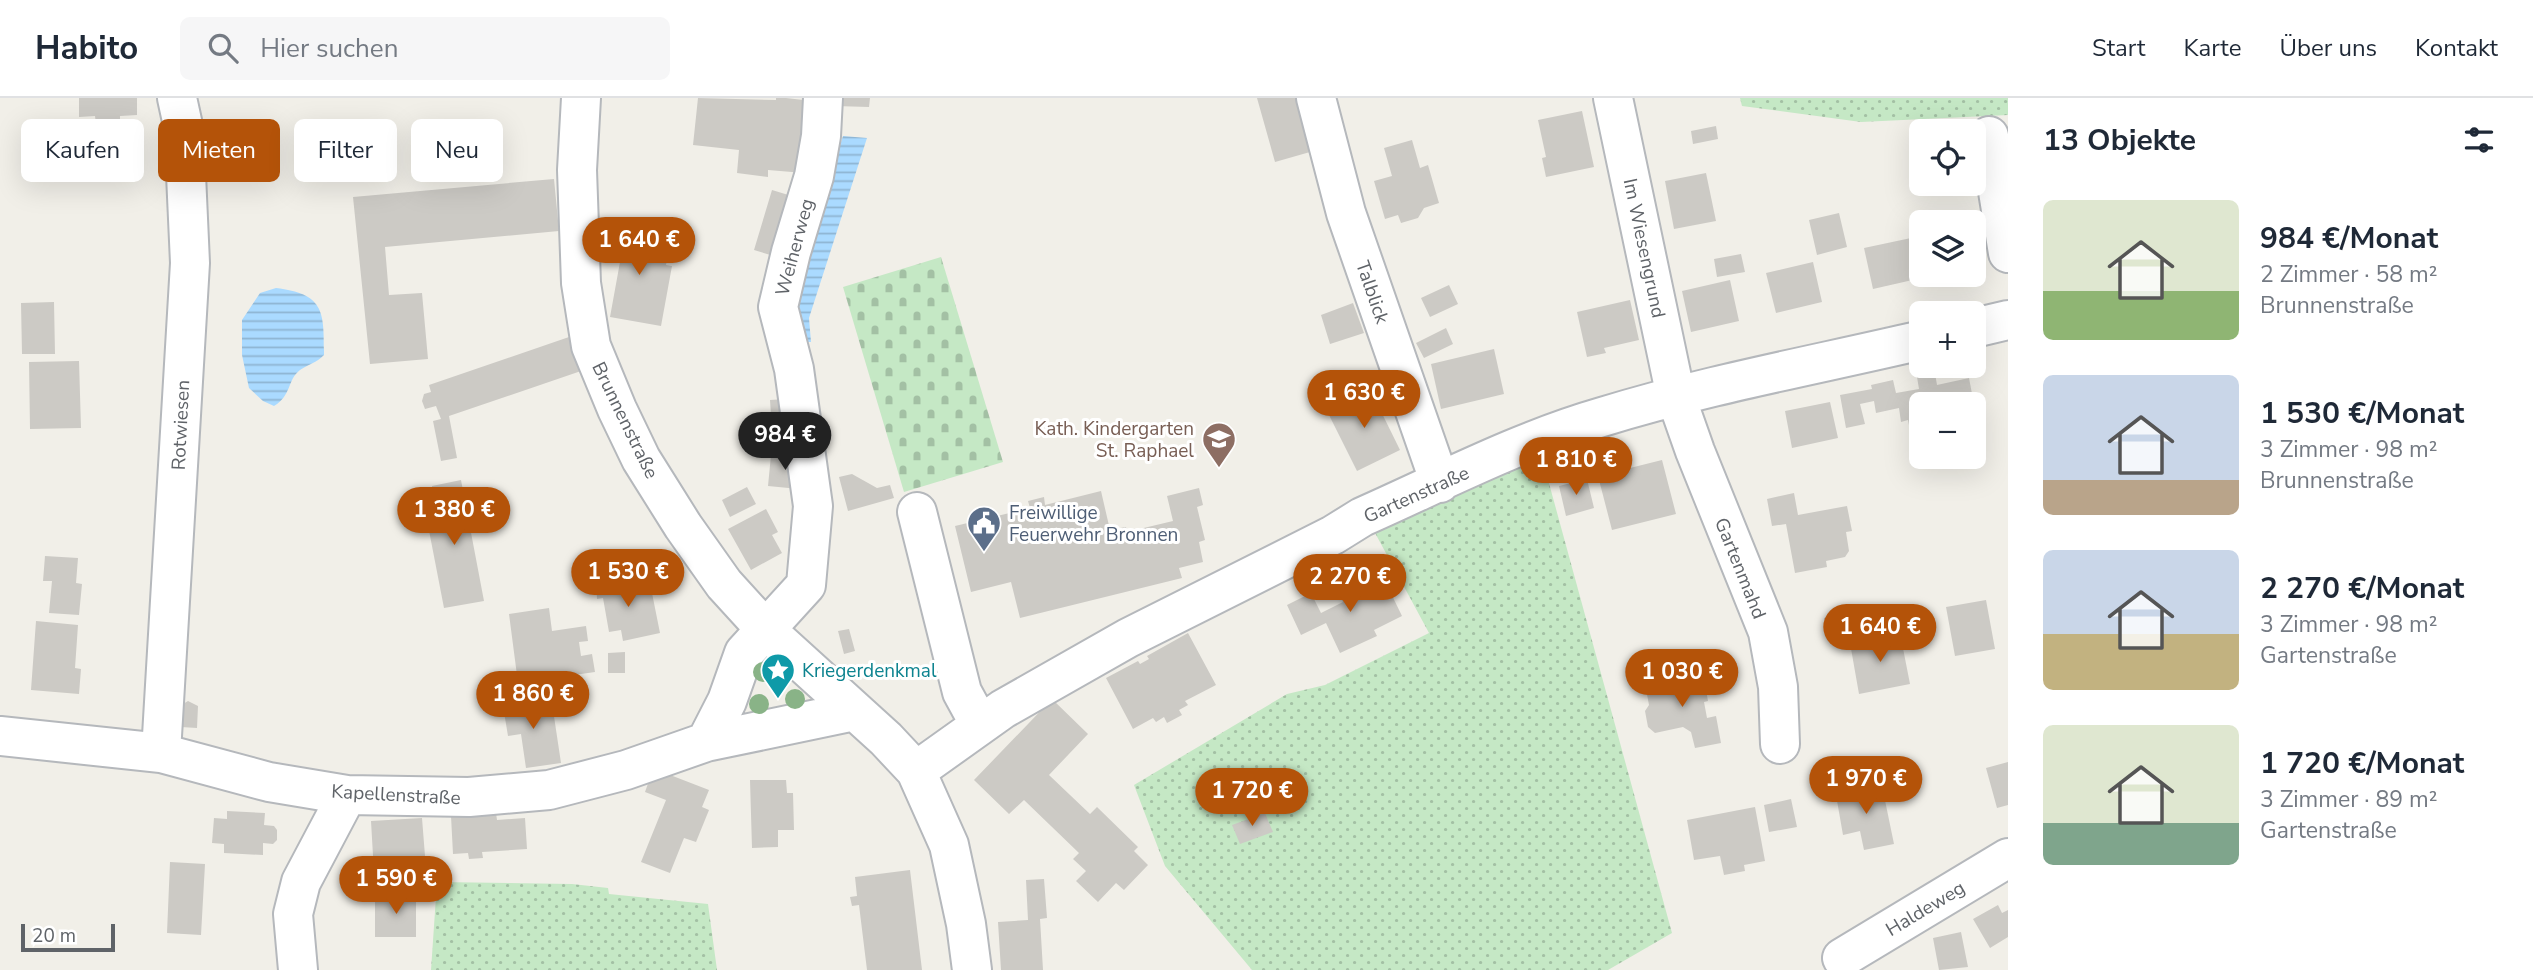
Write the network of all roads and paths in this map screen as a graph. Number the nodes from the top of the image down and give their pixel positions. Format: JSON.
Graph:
{"nodes":[{"id":1,"x":177,"y":98,"type":"edge"},
{"id":2,"x":581,"y":98,"type":"edge"},
{"id":3,"x":823,"y":98,"type":"edge"},
{"id":4,"x":1316,"y":98,"type":"edge"},
{"id":5,"x":1613,"y":98,"type":"edge"},
{"id":6,"x":1989,"y":136,"type":"dead end"},
{"id":7,"x":2008,"y":253,"type":"edge"},
{"id":8,"x":2008,"y":320,"type":"edge"},
{"id":9,"x":1986,"y":325,"type":"edge"},
{"id":10,"x":1909,"y":343,"type":"edge"},
{"id":11,"x":1676,"y":397,"type":"junction"},
{"id":12,"x":1440,"y":483,"type":"junction"},
{"id":13,"x":918,"y":512,"type":"dead end"},
{"id":14,"x":766,"y":630,"type":"junction"},
{"id":15,"x":855,"y":711,"type":"junction"},
{"id":16,"x":979,"y":725,"type":"junction"},
{"id":17,"x":0,"y":736,"type":"edge"},
{"id":18,"x":706,"y":742,"type":"junction"},
{"id":19,"x":1780,"y":744,"type":"dead end"},
{"id":20,"x":161,"y":753,"type":"junction"},
{"id":21,"x":916,"y":771,"type":"junction"},
{"id":22,"x":347,"y":795,"type":"junction"},
{"id":23,"x":2008,"y":858,"type":"edge"},
{"id":24,"x":1842,"y":958,"type":"dead end"},
{"id":25,"x":298,"y":970,"type":"edge"},
{"id":26,"x":972,"y":970,"type":"edge"}],
"edges":[{"from":1,"to":20,"type":"street","name":"Rotwiesen"},
{"from":2,"to":14,"type":"street","name":"Brunnenstraße"},
{"from":3,"to":14,"type":"street","name":"Weiherweg"},
{"from":4,"to":12,"type":"street","name":"Talblick"},
{"from":5,"to":11,"type":"street","name":"Im Wiesengrund"},
{"from":6,"to":7,"type":"street"},
{"from":8,"to":9,"type":"street"},
{"from":10,"to":11,"type":"street","name":"Gartenstraße"},
{"from":11,"to":12,"type":"street","name":"Gartenstraße"},
{"from":11,"to":19,"type":"street","name":"Gartenmahd"},
{"from":12,"to":16,"type":"street","name":"Gartenstraße"},
{"from":13,"to":16,"type":"street"},
{"from":14,"to":15,"type":"street","name":"Brunnenstraße"},
{"from":14,"to":18,"type":"street"},
{"from":15,"to":18,"type":"street","name":"Kapellenstraße"},
{"from":15,"to":21,"type":"street","name":"Brunnenstraße"},
{"from":16,"to":21,"type":"street","name":"Gartenstraße"},
{"from":17,"to":20,"type":"street","name":"Kapellenstraße"},
{"from":18,"to":22,"type":"street","name":"Kapellenstraße"},
{"from":20,"to":22,"type":"street","name":"Kapellenstraße"},
{"from":21,"to":26,"type":"street","name":"Brunnenstraße"},
{"from":22,"to":25,"type":"street"},
{"from":23,"to":24,"type":"street","name":"Haldeweg"}]}
